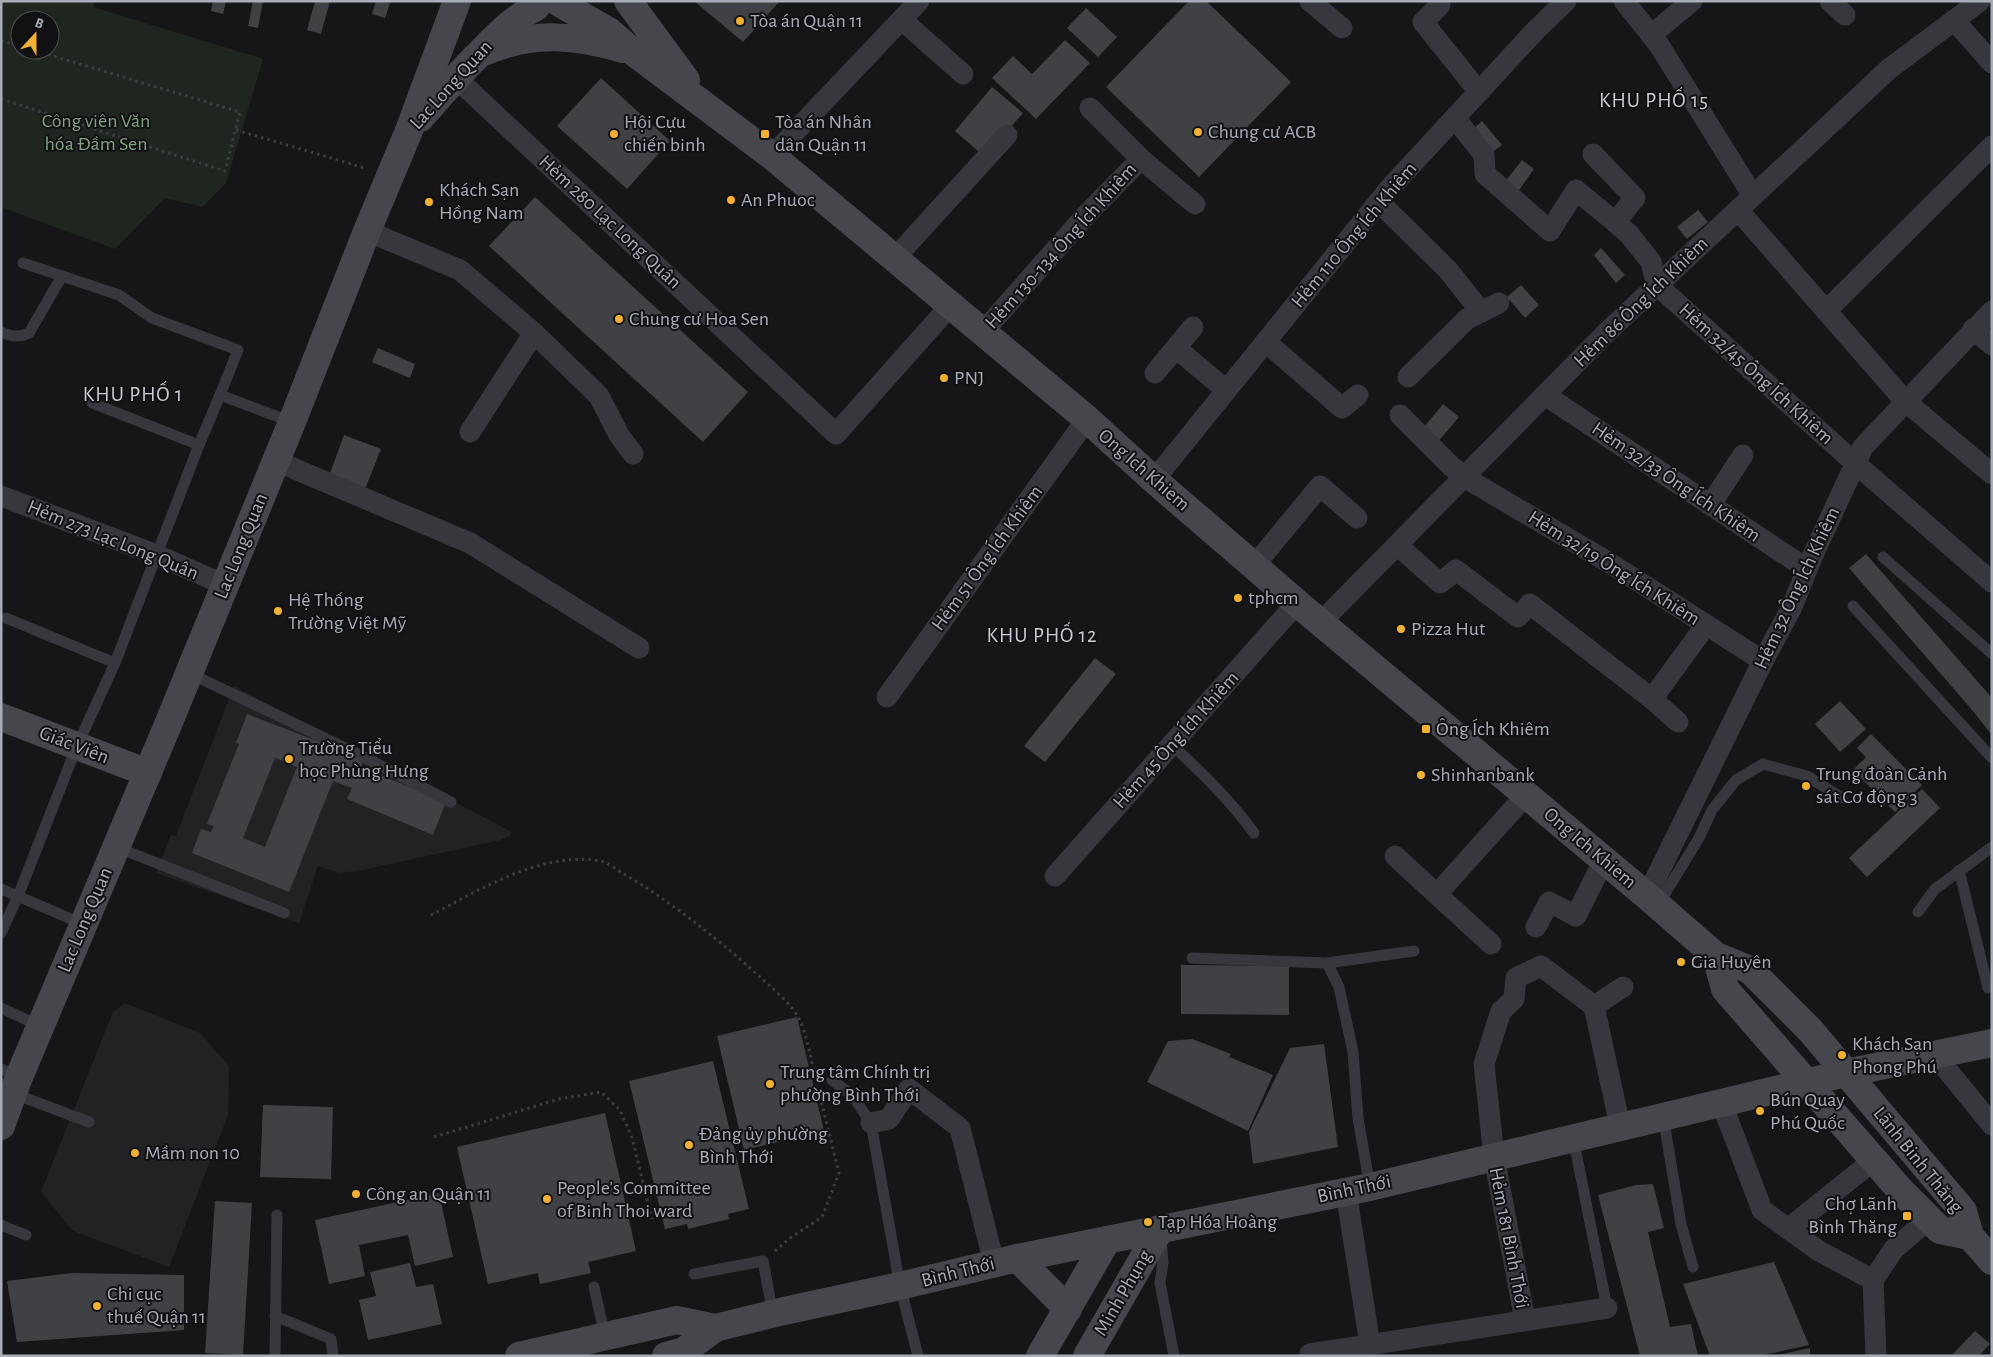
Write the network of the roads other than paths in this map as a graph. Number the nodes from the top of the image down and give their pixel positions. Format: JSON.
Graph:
{"nodes":[{"id":1,"x":457,"y":1,"type":"edge"},
{"id":2,"x":508,"y":1,"type":"edge"},
{"id":3,"x":628,"y":1,"type":"edge"},
{"id":4,"x":919,"y":1,"type":"edge"},
{"id":5,"x":1310,"y":1,"type":"edge"},
{"id":6,"x":1566,"y":1,"type":"edge"},
{"id":7,"x":1624,"y":1,"type":"edge"},
{"id":8,"x":1692,"y":1,"type":"edge"},
{"id":9,"x":1980,"y":1,"type":"edge"},
{"id":10,"x":551,"y":3,"type":"edge"},
{"id":11,"x":1440,"y":5,"type":"dead end"},
{"id":12,"x":902,"y":20,"type":"junction"},
{"id":13,"x":1954,"y":20,"type":"junction"},
{"id":14,"x":1342,"y":28,"type":"dead end"},
{"id":15,"x":1651,"y":35,"type":"junction"},
{"id":16,"x":632,"y":52,"type":"junction"},
{"id":17,"x":478,"y":54,"type":"junction"},
{"id":18,"x":1992,"y":63,"type":"edge"},
{"id":19,"x":963,"y":74,"type":"dead end"},
{"id":20,"x":455,"y":77,"type":"junction"},
{"id":21,"x":1479,"y":92,"type":"junction"},
{"id":22,"x":707,"y":106,"type":"junction"},
{"id":23,"x":1090,"y":108,"type":"dead end"},
{"id":24,"x":1454,"y":118,"type":"junction"},
{"id":25,"x":408,"y":133,"type":"junction"},
{"id":26,"x":1008,"y":134,"type":"dead end"},
{"id":27,"x":1992,"y":146,"type":"edge"},
{"id":28,"x":1593,"y":154,"type":"dead end"},
{"id":29,"x":772,"y":156,"type":"junction"},
{"id":30,"x":1140,"y":159,"type":"junction"},
{"id":31,"x":1379,"y":202,"type":"junction"},
{"id":32,"x":1745,"y":203,"type":"junction"},
{"id":33,"x":1194,"y":204,"type":"dead end"},
{"id":34,"x":1615,"y":222,"type":"junction"},
{"id":35,"x":366,"y":231,"type":"junction"},
{"id":36,"x":894,"y":259,"type":"junction"},
{"id":37,"x":23,"y":263,"type":"dead end"},
{"id":38,"x":62,"y":276,"type":"junction"},
{"id":39,"x":1657,"y":285,"type":"junction"},
{"id":40,"x":950,"y":306,"type":"junction"},
{"id":41,"x":1992,"y":310,"type":"edge"},
{"id":42,"x":1826,"y":311,"type":"junction"},
{"id":43,"x":1193,"y":327,"type":"dead end"},
{"id":44,"x":1974,"y":329,"type":"junction"},
{"id":45,"x":1,"y":332,"type":"edge"},
{"id":46,"x":534,"y":333,"type":"junction"},
{"id":47,"x":982,"y":333,"type":"junction"},
{"id":48,"x":1266,"y":342,"type":"junction"},
{"id":49,"x":1992,"y":345,"type":"edge"},
{"id":50,"x":1176,"y":348,"type":"junction"},
{"id":51,"x":1155,"y":372,"type":"dead end"},
{"id":52,"x":1408,"y":377,"type":"dead end"},
{"id":53,"x":1226,"y":390,"type":"junction"},
{"id":54,"x":1358,"y":394,"type":"dead end"},
{"id":55,"x":220,"y":395,"type":"junction"},
{"id":56,"x":1545,"y":395,"type":"junction"},
{"id":57,"x":1905,"y":401,"type":"junction"},
{"id":58,"x":92,"y":403,"type":"dead end"},
{"id":59,"x":1400,"y":415,"type":"dead end"},
{"id":60,"x":1087,"y":419,"type":"junction"},
{"id":61,"x":292,"y":422,"type":"junction"},
{"id":62,"x":470,"y":432,"type":"dead end"},
{"id":63,"x":199,"y":445,"type":"junction"},
{"id":64,"x":633,"y":454,"type":"dead end"},
{"id":65,"x":1743,"y":455,"type":"dead end"},
{"id":66,"x":276,"y":461,"type":"junction"},
{"id":67,"x":1855,"y":463,"type":"junction"},
{"id":68,"x":1992,"y":474,"type":"edge"},
{"id":69,"x":1464,"y":477,"type":"junction"},
{"id":70,"x":1154,"y":480,"type":"junction"},
{"id":71,"x":1,"y":496,"type":"edge"},
{"id":72,"x":1711,"y":504,"type":"junction"},
{"id":73,"x":1357,"y":518,"type":"dead end"},
{"id":74,"x":1397,"y":545,"type":"junction"},
{"id":75,"x":157,"y":555,"type":"junction"},
{"id":76,"x":1883,"y":557,"type":"dead end"},
{"id":77,"x":1254,"y":566,"type":"junction"},
{"id":78,"x":1807,"y":569,"type":"junction"},
{"id":79,"x":1992,"y":582,"type":"edge"},
{"id":80,"x":225,"y":585,"type":"junction"},
{"id":81,"x":1298,"y":603,"type":"junction"},
{"id":82,"x":1853,"y":606,"type":"dead end"},
{"id":83,"x":6,"y":618,"type":"dead end"},
{"id":84,"x":1320,"y":623,"type":"junction"},
{"id":85,"x":1706,"y":625,"type":"junction"},
{"id":86,"x":639,"y":648,"type":"dead end"},
{"id":87,"x":1992,"y":654,"type":"edge"},
{"id":88,"x":1763,"y":661,"type":"junction"},
{"id":89,"x":115,"y":663,"type":"junction"},
{"id":90,"x":189,"y":673,"type":"junction"},
{"id":91,"x":887,"y":697,"type":"dead end"},
{"id":92,"x":1652,"y":699,"type":"junction"},
{"id":93,"x":1,"y":717,"type":"edge"},
{"id":94,"x":1678,"y":722,"type":"dead end"},
{"id":95,"x":1172,"y":745,"type":"junction"},
{"id":96,"x":77,"y":746,"type":"junction"},
{"id":97,"x":1992,"y":758,"type":"edge"},
{"id":98,"x":148,"y":773,"type":"junction"},
{"id":99,"x":1526,"y":795,"type":"junction"},
{"id":100,"x":1842,"y":798,"type":"dead end"},
{"id":101,"x":451,"y":802,"type":"dead end"},
{"id":102,"x":1254,"y":833,"type":"dead end"},
{"id":103,"x":116,"y":847,"type":"junction"},
{"id":104,"x":1992,"y":847,"type":"edge"},
{"id":105,"x":1395,"y":856,"type":"dead end"},
{"id":106,"x":1604,"y":860,"type":"junction"},
{"id":107,"x":1959,"y":870,"type":"junction"},
{"id":108,"x":1055,"y":876,"type":"dead end"},
{"id":109,"x":1,"y":889,"type":"edge"},
{"id":110,"x":1436,"y":894,"type":"junction"},
{"id":111,"x":18,"y":896,"type":"junction"},
{"id":112,"x":1652,"y":901,"type":"junction"},
{"id":113,"x":1918,"y":912,"type":"dead end"},
{"id":114,"x":284,"y":913,"type":"dead end"},
{"id":115,"x":83,"y":924,"type":"junction"},
{"id":116,"x":1536,"y":927,"type":"dead end"},
{"id":117,"x":1,"y":933,"type":"edge"},
{"id":118,"x":1491,"y":944,"type":"dead end"},
{"id":119,"x":1414,"y":951,"type":"dead end"},
{"id":120,"x":1716,"y":956,"type":"junction"},
{"id":121,"x":1192,"y":958,"type":"dead end"},
{"id":122,"x":1327,"y":963,"type":"junction"},
{"id":123,"x":1622,"y":987,"type":"dead end"},
{"id":124,"x":1988,"y":988,"type":"dead end"},
{"id":125,"x":1594,"y":1006,"type":"junction"},
{"id":126,"x":1,"y":1008,"type":"edge"},
{"id":127,"x":40,"y":1026,"type":"junction"},
{"id":128,"x":1992,"y":1043,"type":"edge"},
{"id":129,"x":1935,"y":1055,"type":"junction"},
{"id":130,"x":1846,"y":1073,"type":"junction"},
{"id":131,"x":11,"y":1080,"type":"edge"},
{"id":132,"x":832,"y":1080,"type":"dead end"},
{"id":133,"x":1806,"y":1084,"type":"junction"},
{"id":134,"x":1722,"y":1104,"type":"junction"},
{"id":135,"x":1663,"y":1116,"type":"junction"},
{"id":136,"x":89,"y":1122,"type":"dead end"},
{"id":137,"x":872,"y":1122,"type":"junction"},
{"id":138,"x":1992,"y":1125,"type":"edge"},
{"id":139,"x":1,"y":1126,"type":"edge"},
{"id":140,"x":1620,"y":1126,"type":"junction"},
{"id":141,"x":1573,"y":1138,"type":"junction"},
{"id":142,"x":1494,"y":1157,"type":"junction"},
{"id":143,"x":1874,"y":1160,"type":"junction"},
{"id":144,"x":1358,"y":1189,"type":"junction"},
{"id":145,"x":278,"y":1215,"type":"dead end"},
{"id":146,"x":1929,"y":1219,"type":"junction"},
{"id":147,"x":1,"y":1225,"type":"edge"},
{"id":148,"x":1160,"y":1229,"type":"junction"},
{"id":149,"x":1788,"y":1229,"type":"junction"},
{"id":150,"x":26,"y":1235,"type":"dead end"},
{"id":151,"x":1970,"y":1236,"type":"junction"},
{"id":152,"x":1107,"y":1240,"type":"junction"},
{"id":153,"x":1005,"y":1261,"type":"junction"},
{"id":154,"x":1992,"y":1261,"type":"edge"},
{"id":155,"x":1693,"y":1267,"type":"dead end"},
{"id":156,"x":694,"y":1274,"type":"dead end"},
{"id":157,"x":1873,"y":1280,"type":"junction"},
{"id":158,"x":900,"y":1286,"type":"junction"},
{"id":159,"x":594,"y":1287,"type":"dead end"},
{"id":160,"x":1607,"y":1308,"type":"joint"},
{"id":161,"x":1068,"y":1309,"type":"junction"},
{"id":162,"x":773,"y":1314,"type":"junction"},
{"id":163,"x":275,"y":1316,"type":"junction"},
{"id":164,"x":1525,"y":1320,"type":"junction"},
{"id":165,"x":714,"y":1328,"type":"junction"},
{"id":166,"x":601,"y":1344,"type":"edge"},
{"id":167,"x":1370,"y":1345,"type":"junction"},
{"id":168,"x":1407,"y":1348,"type":"edge"},
{"id":169,"x":1310,"y":1354,"type":"dead end"},
{"id":170,"x":274,"y":1356,"type":"edge"},
{"id":171,"x":333,"y":1356,"type":"edge"},
{"id":172,"x":519,"y":1356,"type":"edge"},
{"id":173,"x":666,"y":1356,"type":"edge"},
{"id":174,"x":918,"y":1356,"type":"edge"},
{"id":175,"x":1040,"y":1356,"type":"edge"},
{"id":176,"x":1087,"y":1356,"type":"edge"},
{"id":177,"x":1174,"y":1356,"type":"edge"},
{"id":178,"x":1876,"y":1356,"type":"edge"}],
"edges":[{"from":1,"to":25,"type":"main road"},
{"from":2,"to":10,"type":"main road","name":"Ong Ich Khiem"},
{"from":3,"to":22,"type":"main road"},
{"from":4,"to":12,"type":"street"},
{"from":5,"to":14,"type":"street"},
{"from":6,"to":21,"type":"street","name":"Hẻm 110 Ông Ích Khiêm"},
{"from":7,"to":15,"type":"street"},
{"from":8,"to":15,"type":"street"},
{"from":9,"to":13,"type":"street","name":"Hẻm 86 Ông Ích Khiêm"},
{"from":10,"to":16,"type":"main road","name":"Ong Ich Khiem"},
{"from":10,"to":17,"type":"main road","name":"Lac Long Quan"},
{"from":11,"to":21,"type":"street"},
{"from":12,"to":19,"type":"street"},
{"from":12,"to":29,"type":"street"},
{"from":13,"to":18,"type":"street"},
{"from":13,"to":32,"type":"street","name":"Hẻm 86 Ông Ích Khiêm"},
{"from":15,"to":32,"type":"street"},
{"from":16,"to":17,"type":"main road"},
{"from":16,"to":22,"type":"main road","name":"Ong Ich Khiem"},
{"from":17,"to":20,"type":"main road","name":"Lac Long Quan"},
{"from":20,"to":25,"type":"main road","name":"Lac Long Quan"},
{"from":20,"to":40,"type":"street","name":"Hẻm 280 Lạc Long Quân"},
{"from":21,"to":24,"type":"street","name":"Hẻm 110 Ông Ích Khiêm"},
{"from":22,"to":29,"type":"main road","name":"Ong Ich Khiem"},
{"from":23,"to":30,"type":"street"},
{"from":24,"to":31,"type":"street","name":"Hẻm 110 Ông Ích Khiêm"},
{"from":24,"to":34,"type":"street"},
{"from":25,"to":35,"type":"main road","name":"Lac Long Quan"},
{"from":26,"to":36,"type":"street"},
{"from":27,"to":42,"type":"street"},
{"from":28,"to":34,"type":"street"},
{"from":29,"to":36,"type":"main road","name":"Ong Ich Khiem"},
{"from":30,"to":33,"type":"street"},
{"from":30,"to":47,"type":"street","name":"Hẻm 130-134 Ông Ích Khiêm"},
{"from":31,"to":48,"type":"street","name":"Hẻm 110 Ông Ích Khiêm"},
{"from":31,"to":52,"type":"street"},
{"from":32,"to":39,"type":"street","name":"Hẻm 86 Ông Ích Khiêm"},
{"from":32,"to":42,"type":"street"},
{"from":34,"to":39,"type":"street"},
{"from":35,"to":46,"type":"street"},
{"from":35,"to":61,"type":"main road","name":"Lac Long Quan"},
{"from":36,"to":40,"type":"main road","name":"Ong Ich Khiem"},
{"from":37,"to":38,"type":"lane"},
{"from":38,"to":45,"type":"lane"},
{"from":38,"to":55,"type":"lane"},
{"from":39,"to":56,"type":"street","name":"Hẻm 86 Ông Ích Khiêm"},
{"from":39,"to":67,"type":"street","name":"Hẻm 32/45 Ông Ích Khiêm"},
{"from":40,"to":47,"type":"main road","name":"Ong Ich Khiem"},
{"from":41,"to":44,"type":"street","name":"Hẻm 32 Ông Ích Khiêm"},
{"from":42,"to":57,"type":"street"},
{"from":43,"to":50,"type":"street"},
{"from":44,"to":49,"type":"street"},
{"from":44,"to":57,"type":"street","name":"Hẻm 32 Ông Ích Khiêm"},
{"from":46,"to":62,"type":"street"},
{"from":46,"to":64,"type":"street"},
{"from":47,"to":60,"type":"main road","name":"Ong Ich Khiem"},
{"from":48,"to":53,"type":"street","name":"Hẻm 110 Ông Ích Khiêm"},
{"from":48,"to":54,"type":"street"},
{"from":50,"to":51,"type":"street"},
{"from":50,"to":53,"type":"street"},
{"from":53,"to":70,"type":"street","name":"Hẻm 110 Ông Ích Khiêm"},
{"from":55,"to":61,"type":"lane"},
{"from":55,"to":63,"type":"lane"},
{"from":56,"to":69,"type":"street","name":"Hẻm 86 Ông Ích Khiêm"},
{"from":56,"to":72,"type":"street","name":"Hẻm 32/33 Ông Ích Khiêm"},
{"from":57,"to":67,"type":"street","name":"Hẻm 32 Ông Ích Khiêm"},
{"from":57,"to":68,"type":"street"},
{"from":58,"to":63,"type":"lane"},
{"from":59,"to":69,"type":"street","name":"Hẻm 32/19 Ông Ích Khiêm"},
{"from":60,"to":70,"type":"main road","name":"Ong Ich Khiem"},
{"from":60,"to":91,"type":"street","name":"Hẻm 51 Ông Ích Khiêm"},
{"from":61,"to":66,"type":"main road","name":"Lac Long Quan"},
{"from":63,"to":75,"type":"lane"},
{"from":65,"to":72,"type":"street"},
{"from":66,"to":80,"type":"main road","name":"Lac Long Quan"},
{"from":66,"to":86,"type":"street"},
{"from":67,"to":78,"type":"street","name":"Hẻm 32 Ông Ích Khiêm"},
{"from":67,"to":79,"type":"street","name":"Hẻm 32/45 Ông Ích Khiêm"},
{"from":69,"to":74,"type":"street","name":"Hẻm 86 Ông Ích Khiêm"},
{"from":69,"to":85,"type":"street","name":"Hẻm 32/19 Ông Ích Khiêm"},
{"from":70,"to":77,"type":"main road","name":"Ong Ich Khiem"},
{"from":71,"to":75,"type":"street","name":"Hẻm 273 Lạc Long Quân"},
{"from":72,"to":78,"type":"street","name":"Hẻm 32/33 Ông Ích Khiêm"},
{"from":73,"to":77,"type":"street"},
{"from":74,"to":84,"type":"street","name":"Hẻm 86 Ông Ích Khiêm"},
{"from":74,"to":92,"type":"street"},
{"from":75,"to":80,"type":"street","name":"Hẻm 273 Lạc Long Quân"},
{"from":75,"to":89,"type":"lane"},
{"from":76,"to":87,"type":"lane"},
{"from":77,"to":81,"type":"main road","name":"Ong Ich Khiem"},
{"from":78,"to":88,"type":"street","name":"Hẻm 32 Ông Ích Khiêm"},
{"from":80,"to":90,"type":"main road","name":"Lac Long Quan"},
{"from":81,"to":84,"type":"main road","name":"Ong Ich Khiem"},
{"from":81,"to":95,"type":"street","name":"Hẻm 45 Ông Ích Khiêm"},
{"from":82,"to":97,"type":"lane"},
{"from":83,"to":89,"type":"lane"},
{"from":84,"to":99,"type":"main road","name":"Ong Ich Khiem"},
{"from":85,"to":88,"type":"street","name":"Hẻm 32/19 Ông Ích Khiêm"},
{"from":85,"to":92,"type":"street"},
{"from":88,"to":112,"type":"street","name":"Hẻm 32 Ông Ích Khiêm"},
{"from":89,"to":96,"type":"lane"},
{"from":90,"to":98,"type":"main road","name":"Lac Long Quan"},
{"from":90,"to":101,"type":"lane"},
{"from":92,"to":94,"type":"street"},
{"from":93,"to":96,"type":"main road","name":"Giác Viên"},
{"from":95,"to":102,"type":"lane"},
{"from":95,"to":108,"type":"street","name":"Hẻm 45 Ông Ích Khiêm"},
{"from":96,"to":98,"type":"main road","name":"Giác Viên"},
{"from":96,"to":111,"type":"lane"},
{"from":98,"to":103,"type":"main road","name":"Lac Long Quan"},
{"from":99,"to":106,"type":"main road","name":"Ong Ich Khiem"},
{"from":99,"to":110,"type":"street"},
{"from":100,"to":112,"type":"lane"},
{"from":103,"to":114,"type":"lane"},
{"from":103,"to":115,"type":"main road","name":"Lac Long Quan"},
{"from":104,"to":107,"type":"lane"},
{"from":105,"to":110,"type":"street"},
{"from":106,"to":112,"type":"main road","name":"Ong Ich Khiem"},
{"from":106,"to":116,"type":"street"},
{"from":107,"to":113,"type":"lane"},
{"from":107,"to":124,"type":"lane"},
{"from":109,"to":111,"type":"lane"},
{"from":110,"to":118,"type":"street"},
{"from":111,"to":115,"type":"lane"},
{"from":111,"to":117,"type":"lane"},
{"from":112,"to":120,"type":"main road","name":"Ong Ich Khiem"},
{"from":115,"to":127,"type":"main road","name":"Lac Long Quan"},
{"from":119,"to":122,"type":"lane"},
{"from":120,"to":130,"type":"main road","name":"Ong Ich Khiem"},
{"from":120,"to":133,"type":"main road"},
{"from":121,"to":122,"type":"lane"},
{"from":122,"to":144,"type":"lane"},
{"from":123,"to":125,"type":"street"},
{"from":125,"to":140,"type":"street"},
{"from":125,"to":142,"type":"street","name":"Hẻm 181 Bình Thới"},
{"from":126,"to":127,"type":"lane"},
{"from":127,"to":131,"type":"main road","name":"Lac Long Quan"},
{"from":128,"to":129,"type":"main road","name":"Bình Thới"},
{"from":129,"to":130,"type":"main road","name":"Bình Thới"},
{"from":129,"to":138,"type":"street"},
{"from":130,"to":133,"type":"main road","name":"Bình Thới"},
{"from":130,"to":151,"type":"main road","name":"Lãnh Binh Thăng"},
{"from":131,"to":136,"type":"lane"},
{"from":131,"to":139,"type":"main road","name":"Lac Long Quan"},
{"from":132,"to":137,"type":"lane"},
{"from":133,"to":134,"type":"main road","name":"Bình Thới"},
{"from":133,"to":143,"type":"main road","name":"Lãnh Binh Thăng"},
{"from":134,"to":135,"type":"main road","name":"Bình Thới"},
{"from":134,"to":149,"type":"street"},
{"from":135,"to":140,"type":"main road","name":"Bình Thới"},
{"from":135,"to":155,"type":"lane"},
{"from":137,"to":153,"type":"street"},
{"from":137,"to":158,"type":"lane"},
{"from":140,"to":141,"type":"main road","name":"Bình Thới"},
{"from":141,"to":142,"type":"main road","name":"Bình Thới"},
{"from":141,"to":160,"type":"lane"},
{"from":142,"to":144,"type":"main road","name":"Bình Thới"},
{"from":142,"to":164,"type":"street","name":"Hẻm 181 Bình Thới"},
{"from":143,"to":146,"type":"main road","name":"Lãnh Binh Thăng"},
{"from":143,"to":149,"type":"street"},
{"from":144,"to":148,"type":"main road","name":"Bình Thới"},
{"from":144,"to":167,"type":"street"},
{"from":145,"to":163,"type":"lane"},
{"from":146,"to":151,"type":"main road","name":"Lãnh Binh Thăng"},
{"from":146,"to":157,"type":"street"},
{"from":147,"to":150,"type":"lane"},
{"from":148,"to":152,"type":"main road","name":"Bình Thới"},
{"from":148,"to":176,"type":"main road","name":"Minh Phụng"},
{"from":148,"to":177,"type":"lane"},
{"from":149,"to":157,"type":"street"},
{"from":151,"to":154,"type":"main road"},
{"from":152,"to":153,"type":"main road","name":"Bình Thới"},
{"from":152,"to":161,"type":"main road","name":"Minh Phụng"},
{"from":153,"to":158,"type":"main road","name":"Bình Thới"},
{"from":153,"to":161,"type":"main road"},
{"from":156,"to":162,"type":"lane"},
{"from":157,"to":178,"type":"street"},
{"from":158,"to":162,"type":"main road","name":"Bình Thới"},
{"from":158,"to":174,"type":"lane"},
{"from":159,"to":166,"type":"lane"},
{"from":160,"to":164,"type":"street","name":"Hẻm 181 Bình Thới"},
{"from":161,"to":175,"type":"main road","name":"Minh Phụng"},
{"from":162,"to":165,"type":"main road","name":"Bình Thới"},
{"from":163,"to":170,"type":"lane"},
{"from":163,"to":171,"type":"lane"},
{"from":164,"to":168,"type":"street","name":"Hẻm 181 Bình Thới"},
{"from":165,"to":166,"type":"main road","name":"Bình Thới"},
{"from":165,"to":173,"type":"main road","name":"Bình Thới"},
{"from":166,"to":172,"type":"main road","name":"Bình Thới"},
{"from":167,"to":168,"type":"street","name":"Hẻm 181 Bình Thới"},
{"from":167,"to":169,"type":"street","name":"Hẻm 181 Bình Thới"}]}
